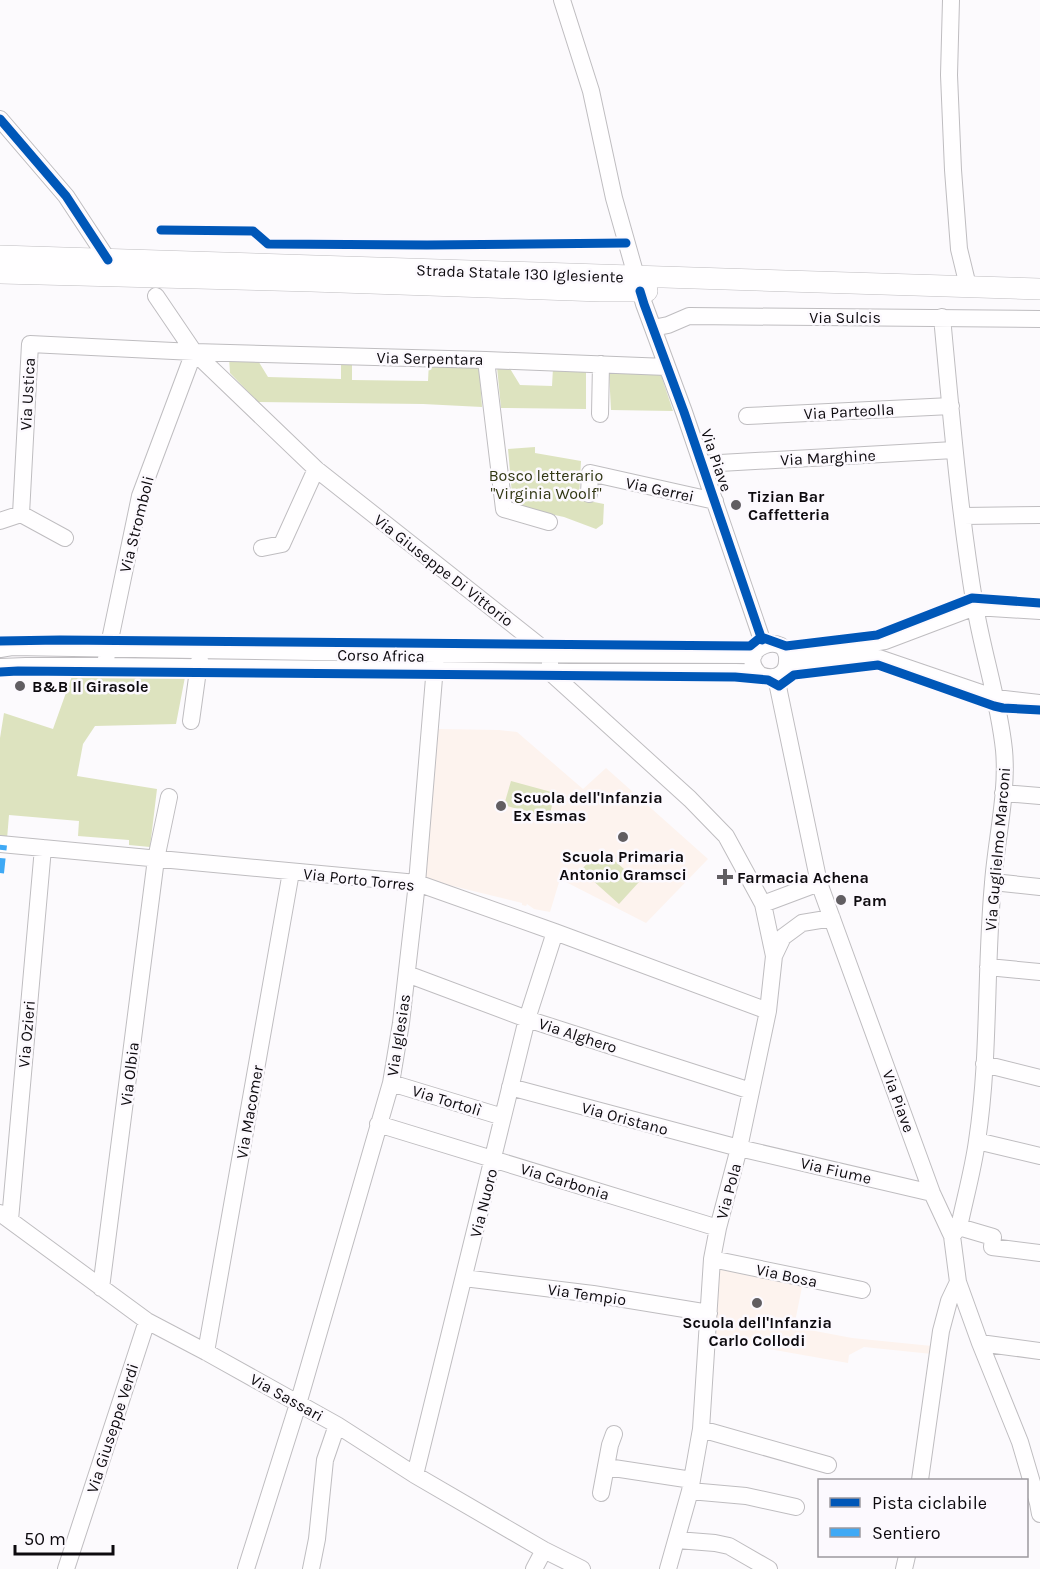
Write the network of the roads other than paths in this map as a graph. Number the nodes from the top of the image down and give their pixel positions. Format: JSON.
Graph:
{"nodes":[{"id":1,"x":562,"y":0,"type":"edge"},
{"id":2,"x":951,"y":0,"type":"edge"},
{"id":3,"x":0,"y":119,"type":"edge"},
{"id":4,"x":0,"y":256,"type":"edge"},
{"id":5,"x":108,"y":260,"type":"junction"},
{"id":6,"x":0,"y":273,"type":"edge"},
{"id":7,"x":638,"y":284,"type":"junction"},
{"id":8,"x":968,"y":286,"type":"junction"},
{"id":9,"x":1040,"y":289,"type":"edge"},
{"id":10,"x":156,"y":296,"type":"dead end"},
{"id":11,"x":1040,"y":300,"type":"edge"},
{"id":12,"x":942,"y":317,"type":"junction"},
{"id":13,"x":1040,"y":319,"type":"edge"},
{"id":14,"x":660,"y":326,"type":"junction"},
{"id":15,"x":194,"y":352,"type":"junction"},
{"id":16,"x":486,"y":360,"type":"junction"},
{"id":17,"x":601,"y":364,"type":"junction"},
{"id":18,"x":666,"y":367,"type":"junction"},
{"id":19,"x":951,"y":406,"type":"junction"},
{"id":20,"x":600,"y":414,"type":"dead end"},
{"id":21,"x":747,"y":416,"type":"dead end"},
{"id":22,"x":954,"y":450,"type":"junction"},
{"id":23,"x":702,"y":464,"type":"junction"},
{"id":24,"x":316,"y":470,"type":"junction"},
{"id":25,"x":589,"y":494,"type":"dead end"},
{"id":26,"x":715,"y":501,"type":"junction"},
{"id":27,"x":21,"y":514,"type":"junction"},
{"id":28,"x":1040,"y":515,"type":"edge"},
{"id":29,"x":963,"y":516,"type":"junction"},
{"id":30,"x":0,"y":521,"type":"edge"},
{"id":31,"x":549,"y":522,"type":"dead end"},
{"id":32,"x":65,"y":538,"type":"dead end"},
{"id":33,"x":262,"y":548,"type":"dead end"},
{"id":34,"x":975,"y":607,"type":"junction"},
{"id":35,"x":1040,"y":611,"type":"edge"},
{"id":36,"x":761,"y":646,"type":"junction"},
{"id":37,"x":108,"y":648,"type":"junction"},
{"id":38,"x":0,"y":649,"type":"edge"},
{"id":39,"x":201,"y":649,"type":"junction"},
{"id":40,"x":786,"y":653,"type":"junction"},
{"id":41,"x":550,"y":654,"type":"junction"},
{"id":42,"x":436,"y":662,"type":"junction"},
{"id":43,"x":105,"y":666,"type":"junction"},
{"id":44,"x":0,"y":667,"type":"edge"},
{"id":45,"x":199,"y":667,"type":"junction"},
{"id":46,"x":550,"y":672,"type":"junction"},
{"id":47,"x":774,"y":677,"type":"junction"},
{"id":48,"x":996,"y":699,"type":"junction"},
{"id":49,"x":1040,"y":703,"type":"edge"},
{"id":50,"x":191,"y":721,"type":"dead end"},
{"id":51,"x":1003,"y":793,"type":"junction"},
{"id":52,"x":1040,"y":796,"type":"edge"},
{"id":53,"x":169,"y":797,"type":"dead end"},
{"id":54,"x":0,"y":844,"type":"edge"},
{"id":55,"x":43,"y":848,"type":"junction"},
{"id":56,"x":156,"y":859,"type":"junction"},
{"id":57,"x":291,"y":872,"type":"junction"},
{"id":58,"x":993,"y":882,"type":"junction"},
{"id":59,"x":819,"y":883,"type":"junction"},
{"id":60,"x":417,"y":884,"type":"junction"},
{"id":61,"x":1040,"y":887,"type":"edge"},
{"id":62,"x":763,"y":904,"type":"junction"},
{"id":63,"x":832,"y":918,"type":"junction"},
{"id":64,"x":555,"y":932,"type":"junction"},
{"id":65,"x":774,"y":956,"type":"junction"},
{"id":66,"x":987,"y":967,"type":"junction"},
{"id":67,"x":1040,"y":972,"type":"edge"},
{"id":68,"x":407,"y":974,"type":"junction"},
{"id":69,"x":768,"y":1011,"type":"junction"},
{"id":70,"x":527,"y":1018,"type":"junction"},
{"id":71,"x":984,"y":1064,"type":"junction"},
{"id":72,"x":1040,"y":1078,"type":"edge"},
{"id":73,"x":391,"y":1083,"type":"junction"},
{"id":74,"x":510,"y":1088,"type":"junction"},
{"id":75,"x":752,"y":1091,"type":"junction"},
{"id":76,"x":503,"y":1117,"type":"junction"},
{"id":77,"x":378,"y":1124,"type":"junction"},
{"id":78,"x":977,"y":1141,"type":"junction"},
{"id":79,"x":739,"y":1148,"type":"junction"},
{"id":80,"x":1040,"y":1156,"type":"edge"},
{"id":81,"x":494,"y":1159,"type":"junction"},
{"id":82,"x":932,"y":1193,"type":"junction"},
{"id":83,"x":5,"y":1216,"type":"edge"},
{"id":84,"x":718,"y":1228,"type":"junction"},
{"id":85,"x":956,"y":1232,"type":"junction"},
{"id":86,"x":1040,"y":1253,"type":"edge"},
{"id":87,"x":712,"y":1259,"type":"junction"},
{"id":88,"x":464,"y":1278,"type":"junction"},
{"id":89,"x":958,"y":1282,"type":"junction"},
{"id":90,"x":101,"y":1288,"type":"junction"},
{"id":91,"x":862,"y":1290,"type":"dead end"},
{"id":92,"x":709,"y":1313,"type":"junction"},
{"id":93,"x":147,"y":1321,"type":"junction"},
{"id":94,"x":980,"y":1342,"type":"junction"},
{"id":95,"x":1040,"y":1351,"type":"edge"},
{"id":96,"x":207,"y":1353,"type":"junction"},
{"id":97,"x":298,"y":1404,"type":"junction"},
{"id":98,"x":337,"y":1425,"type":"junction"},
{"id":99,"x":701,"y":1429,"type":"junction"},
{"id":100,"x":614,"y":1434,"type":"dead end"},
{"id":101,"x":828,"y":1465,"type":"dead end"},
{"id":102,"x":607,"y":1467,"type":"junction"},
{"id":103,"x":416,"y":1475,"type":"junction"},
{"id":104,"x":920,"y":1479,"type":"edge"},
{"id":105,"x":691,"y":1486,"type":"junction"},
{"id":106,"x":601,"y":1494,"type":"dead end"},
{"id":107,"x":796,"y":1507,"type":"dead end"},
{"id":108,"x":1039,"y":1507,"type":"edge"},
{"id":109,"x":677,"y":1540,"type":"junction"},
{"id":110,"x":544,"y":1550,"type":"junction"},
{"id":111,"x":66,"y":1569,"type":"edge"},
{"id":112,"x":246,"y":1569,"type":"edge"},
{"id":113,"x":311,"y":1569,"type":"edge"},
{"id":114,"x":534,"y":1569,"type":"edge"},
{"id":115,"x":582,"y":1569,"type":"edge"},
{"id":116,"x":668,"y":1569,"type":"edge"},
{"id":117,"x":769,"y":1569,"type":"edge"}],
"edges":[{"from":1,"to":7,"type":"street","name":"Via Piave"},
{"from":2,"to":8,"type":"street"},
{"from":3,"to":5,"type":"street"},
{"from":4,"to":5,"type":"main road","name":"Strada Statale 130 Iglesiente"},
{"from":5,"to":7,"type":"main road","name":"Strada Statale 130 Iglesiente"},
{"from":6,"to":7,"type":"main road","name":"Strada Statale 130 Iglesiente"},
{"from":7,"to":8,"type":"main road","name":"Strada Statale 130 Iglesiente"},
{"from":7,"to":11,"type":"main road","name":"Strada Statale 130 Iglesiente"},
{"from":7,"to":14,"type":"street","name":"Via Piave"},
{"from":8,"to":9,"type":"main road","name":"Strada Statale 130 Iglesiente"},
{"from":10,"to":15,"type":"street","name":"Via Giuseppe Di Vittorio"},
{"from":12,"to":13,"type":"street","name":"Via Sulcis"},
{"from":12,"to":14,"type":"street","name":"Via Sulcis"},
{"from":12,"to":19,"type":"street","name":"Via Guglielmo Marconi"},
{"from":14,"to":18,"type":"street","name":"Via Piave"},
{"from":15,"to":16,"type":"street","name":"Via Serpentara"},
{"from":15,"to":24,"type":"street","name":"Via Giuseppe Di Vittorio"},
{"from":15,"to":27,"type":"street","name":"Via Ustica"},
{"from":15,"to":37,"type":"street","name":"Via Stromboli"},
{"from":16,"to":17,"type":"street","name":"Via Serpentara"},
{"from":16,"to":31,"type":"street"},
{"from":17,"to":18,"type":"street","name":"Via Serpentara"},
{"from":17,"to":20,"type":"street"},
{"from":18,"to":23,"type":"street","name":"Via Piave"},
{"from":19,"to":21,"type":"street","name":"Via Parteolla"},
{"from":19,"to":22,"type":"street","name":"Via Guglielmo Marconi"},
{"from":22,"to":23,"type":"street","name":"Via Marghine"},
{"from":22,"to":29,"type":"street","name":"Via Guglielmo Marconi"},
{"from":23,"to":26,"type":"street","name":"Via Piave"},
{"from":24,"to":33,"type":"street"},
{"from":24,"to":41,"type":"street","name":"Via Giuseppe Di Vittorio"},
{"from":25,"to":26,"type":"street","name":"Via Gerrei"},
{"from":26,"to":36,"type":"street","name":"Via Piave"},
{"from":27,"to":30,"type":"street"},
{"from":27,"to":32,"type":"street"},
{"from":28,"to":29,"type":"street"},
{"from":29,"to":34,"type":"street","name":"Via Guglielmo Marconi"},
{"from":34,"to":35,"type":"street"},
{"from":34,"to":40,"type":"street"},
{"from":34,"to":48,"type":"street","name":"Via Guglielmo Marconi"},
{"from":36,"to":40,"type":"street"},
{"from":36,"to":41,"type":"street","name":"Corso Africa"},
{"from":36,"to":47,"type":"street"},
{"from":37,"to":38,"type":"street","name":"Corso Africa"},
{"from":37,"to":39,"type":"street","name":"Corso Africa"},
{"from":37,"to":43,"type":"street","name":"Via Stromboli"},
{"from":39,"to":42,"type":"street","name":"Corso Africa"},
{"from":39,"to":45,"type":"street"},
{"from":40,"to":47,"type":"street"},
{"from":41,"to":42,"type":"street","name":"Corso Africa"},
{"from":41,"to":46,"type":"street"},
{"from":42,"to":45,"type":"street","name":"Corso Africa"},
{"from":42,"to":46,"type":"street","name":"Corso Africa"},
{"from":42,"to":60,"type":"street","name":"Via Iglesias"},
{"from":43,"to":44,"type":"street","name":"Corso Africa"},
{"from":43,"to":45,"type":"street","name":"Corso Africa"},
{"from":45,"to":50,"type":"street"},
{"from":46,"to":47,"type":"street","name":"Corso Africa"},
{"from":46,"to":62,"type":"street"},
{"from":47,"to":48,"type":"street","name":"Corso Africa"},
{"from":47,"to":59,"type":"street","name":"Via Piave"},
{"from":48,"to":49,"type":"street","name":"Corso Africa"},
{"from":48,"to":51,"type":"street","name":"Via Guglielmo Marconi"},
{"from":51,"to":52,"type":"street"},
{"from":51,"to":58,"type":"street","name":"Via Guglielmo Marconi"},
{"from":53,"to":56,"type":"street","name":"Via Olbia"},
{"from":54,"to":55,"type":"street","name":"Via Porto Torres"},
{"from":55,"to":56,"type":"street","name":"Via Porto Torres"},
{"from":55,"to":83,"type":"street","name":"Via Ozieri"},
{"from":56,"to":57,"type":"street","name":"Via Porto Torres"},
{"from":56,"to":90,"type":"street","name":"Via Olbia"},
{"from":57,"to":60,"type":"street","name":"Via Porto Torres"},
{"from":57,"to":96,"type":"street","name":"Via Macomer"},
{"from":58,"to":61,"type":"street"},
{"from":58,"to":66,"type":"street","name":"Via Guglielmo Marconi"},
{"from":59,"to":62,"type":"street"},
{"from":59,"to":63,"type":"street","name":"Via Piave"},
{"from":60,"to":64,"type":"street","name":"Via Porto Torres"},
{"from":60,"to":68,"type":"street","name":"Via Iglesias"},
{"from":62,"to":65,"type":"street","name":"Via Pola"},
{"from":63,"to":65,"type":"street","name":"Via Pola"},
{"from":63,"to":82,"type":"street","name":"Via Piave"},
{"from":64,"to":69,"type":"street","name":"Via Porto Torres"},
{"from":64,"to":70,"type":"street","name":"Via Nuoro"},
{"from":65,"to":69,"type":"street","name":"Via Pola"},
{"from":66,"to":67,"type":"street"},
{"from":66,"to":71,"type":"street","name":"Via Guglielmo Marconi"},
{"from":68,"to":70,"type":"street","name":"Via Alghero"},
{"from":68,"to":73,"type":"street","name":"Via Iglesias"},
{"from":69,"to":75,"type":"street","name":"Via Pola"},
{"from":70,"to":74,"type":"street","name":"Via Nuoro"},
{"from":70,"to":75,"type":"street","name":"Via Alghero"},
{"from":71,"to":72,"type":"street"},
{"from":71,"to":78,"type":"street","name":"Via Guglielmo Marconi"},
{"from":73,"to":76,"type":"street","name":"Via Tortolì"},
{"from":73,"to":77,"type":"street","name":"Via Iglesias"},
{"from":74,"to":76,"type":"street","name":"Via Nuoro"},
{"from":74,"to":79,"type":"street","name":"Via Oristano"},
{"from":75,"to":79,"type":"street","name":"Via Pola"},
{"from":76,"to":81,"type":"street","name":"Via Nuoro"},
{"from":77,"to":81,"type":"street","name":"Via Carbonia"},
{"from":77,"to":97,"type":"street","name":"Via Iglesias"},
{"from":78,"to":80,"type":"street"},
{"from":78,"to":85,"type":"street","name":"Via Guglielmo Marconi"},
{"from":79,"to":82,"type":"street","name":"Via Fiume"},
{"from":79,"to":84,"type":"street","name":"Via Pola"},
{"from":81,"to":84,"type":"street","name":"Via Carbonia"},
{"from":81,"to":88,"type":"street","name":"Via Nuoro"},
{"from":82,"to":85,"type":"street","name":"Via Piave"},
{"from":83,"to":90,"type":"street","name":"Via Sassari"},
{"from":84,"to":87,"type":"street","name":"Via Pola"},
{"from":85,"to":86,"type":"street"},
{"from":85,"to":89,"type":"street","name":"Via Piave"},
{"from":87,"to":91,"type":"street","name":"Via Bosa"},
{"from":87,"to":92,"type":"street","name":"Via Pola"},
{"from":88,"to":92,"type":"street","name":"Via Tempio"},
{"from":88,"to":103,"type":"street","name":"Via Nuoro"},
{"from":89,"to":94,"type":"street","name":"Via Piave"},
{"from":89,"to":104,"type":"street"},
{"from":90,"to":93,"type":"street","name":"Via Sassari"},
{"from":92,"to":99,"type":"street","name":"Via Pola"},
{"from":93,"to":96,"type":"street","name":"Via Sassari"},
{"from":93,"to":111,"type":"street","name":"Via Giuseppe Verdi"},
{"from":94,"to":95,"type":"street"},
{"from":94,"to":108,"type":"street","name":"Via Piave"},
{"from":96,"to":97,"type":"street","name":"Via Sassari"},
{"from":97,"to":98,"type":"street","name":"Via Sassari"},
{"from":97,"to":112,"type":"street","name":"Via Iglesias"},
{"from":98,"to":103,"type":"street","name":"Via Sassari"},
{"from":98,"to":113,"type":"street"},
{"from":99,"to":101,"type":"street"},
{"from":99,"to":105,"type":"street","name":"Via Pola"},
{"from":100,"to":102,"type":"street"},
{"from":102,"to":105,"type":"street"},
{"from":102,"to":106,"type":"street"},
{"from":103,"to":110,"type":"street","name":"Via Sassari"},
{"from":105,"to":107,"type":"street"},
{"from":105,"to":109,"type":"street","name":"Via Pola"},
{"from":109,"to":116,"type":"street","name":"Via Pola"},
{"from":109,"to":117,"type":"street"},
{"from":110,"to":114,"type":"street"},
{"from":110,"to":115,"type":"street","name":"Via Sassari"}]}
